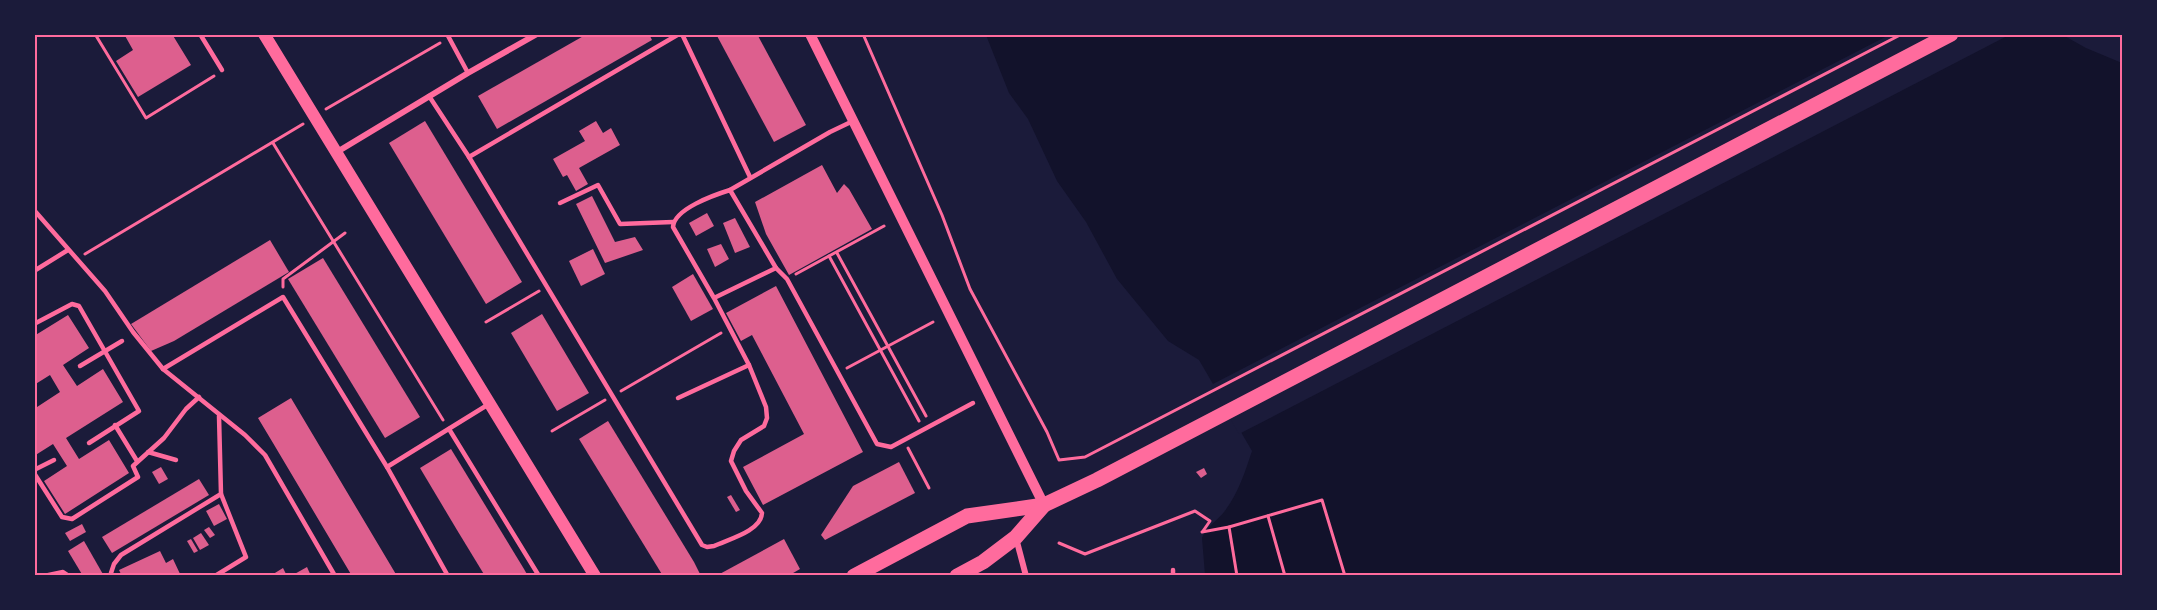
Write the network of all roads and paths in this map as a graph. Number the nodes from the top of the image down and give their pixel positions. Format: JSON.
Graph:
{"nodes":[{"id":1,"x":94,"y":34,"type":"edge"},
{"id":2,"x":200,"y":34,"type":"edge"},
{"id":3,"x":264,"y":34,"type":"edge"},
{"id":4,"x":537,"y":34,"type":"edge"},
{"id":5,"x":680,"y":34,"type":"edge"},
{"id":6,"x":810,"y":34,"type":"edge"},
{"id":7,"x":863,"y":34,"type":"edge"},
{"id":8,"x":1902,"y":34,"type":"edge"},
{"id":9,"x":1951,"y":34,"type":"edge"},
{"id":10,"x":448,"y":36,"type":"edge"},
{"id":11,"x":222,"y":70,"type":"joint"},
{"id":12,"x":468,"y":74,"type":"junction"},
{"id":13,"x":429,"y":96,"type":"junction"},
{"id":14,"x":314,"y":117,"type":"junction"},
{"id":15,"x":854,"y":121,"type":"junction"},
{"id":16,"x":273,"y":143,"type":"junction"},
{"id":17,"x":336,"y":152,"type":"junction"},
{"id":18,"x":469,"y":157,"type":"junction"},
{"id":19,"x":750,"y":177,"type":"junction"},
{"id":20,"x":730,"y":190,"type":"junction"},
{"id":21,"x":560,"y":204,"type":"dead end"},
{"id":22,"x":34,"y":210,"type":"edge"},
{"id":23,"x":673,"y":222,"type":"junction"},
{"id":24,"x":884,"y":226,"type":"dead end"},
{"id":25,"x":345,"y":233,"type":"dead end"},
{"id":26,"x":332,"y":241,"type":"junction"},
{"id":27,"x":68,"y":250,"type":"junction"},
{"id":28,"x":837,"y":253,"type":"junction"},
{"id":29,"x":830,"y":256,"type":"junction"},
{"id":30,"x":76,"y":259,"type":"junction"},
{"id":31,"x":776,"y":268,"type":"junction"},
{"id":32,"x":34,"y":271,"type":"edge"},
{"id":33,"x":787,"y":279,"type":"junction"},
{"id":34,"x":546,"y":287,"type":"junction"},
{"id":35,"x":283,"y":297,"type":"junction"},
{"id":36,"x":714,"y":298,"type":"junction"},
{"id":37,"x":486,"y":322,"type":"dead end"},
{"id":38,"x":933,"y":322,"type":"dead end"},
{"id":39,"x":34,"y":324,"type":"edge"},
{"id":40,"x":729,"y":328,"type":"junction"},
{"id":41,"x":122,"y":341,"type":"dead end"},
{"id":42,"x":888,"y":346,"type":"junction"},
{"id":43,"x":880,"y":350,"type":"junction"},
{"id":44,"x":106,"y":351,"type":"junction"},
{"id":45,"x":749,"y":365,"type":"junction"},
{"id":46,"x":80,"y":366,"type":"dead end"},
{"id":47,"x":163,"y":369,"type":"junction"},
{"id":48,"x":839,"y":373,"type":"junction"},
{"id":49,"x":611,"y":396,"type":"junction"},
{"id":50,"x":199,"y":397,"type":"junction"},
{"id":51,"x":678,"y":398,"type":"dead end"},
{"id":52,"x":916,"y":398,"type":"junction"},
{"id":53,"x":909,"y":402,"type":"junction"},
{"id":54,"x":490,"y":403,"type":"junction"},
{"id":55,"x":973,"y":403,"type":"dead end"},
{"id":56,"x":219,"y":416,"type":"junction"},
{"id":57,"x":116,"y":425,"type":"junction"},
{"id":58,"x":931,"y":426,"type":"junction"},
{"id":59,"x":449,"y":429,"type":"junction"},
{"id":60,"x":924,"y":430,"type":"junction"},
{"id":61,"x":552,"y":431,"type":"dead end"},
{"id":62,"x":905,"y":441,"type":"junction"},
{"id":63,"x":89,"y":442,"type":"dead end"},
{"id":64,"x":148,"y":452,"type":"junction"},
{"id":65,"x":54,"y":460,"type":"dead end"},
{"id":66,"x":176,"y":460,"type":"dead end"},
{"id":67,"x":137,"y":461,"type":"junction"},
{"id":68,"x":387,"y":467,"type":"junction"},
{"id":69,"x":34,"y":472,"type":"edge"},
{"id":70,"x":929,"y":489,"type":"dead end"},
{"id":71,"x":221,"y":494,"type":"junction"},
{"id":72,"x":1044,"y":505,"type":"junction"},
{"id":73,"x":1268,"y":516,"type":"junction"},
{"id":74,"x":1229,"y":527,"type":"junction"},
{"id":75,"x":1016,"y":537,"type":"junction"},
{"id":76,"x":1059,"y":543,"type":"dead end"},
{"id":77,"x":44,"y":576,"type":"edge"},
{"id":78,"x":69,"y":576,"type":"edge"},
{"id":79,"x":112,"y":576,"type":"edge"},
{"id":80,"x":216,"y":576,"type":"edge"},
{"id":81,"x":335,"y":576,"type":"edge"},
{"id":82,"x":448,"y":576,"type":"edge"},
{"id":83,"x":539,"y":576,"type":"edge"},
{"id":84,"x":595,"y":576,"type":"edge"},
{"id":85,"x":854,"y":576,"type":"edge"},
{"id":86,"x":957,"y":576,"type":"edge"},
{"id":87,"x":1026,"y":576,"type":"edge"},
{"id":88,"x":1237,"y":576,"type":"edge"},
{"id":89,"x":1286,"y":576,"type":"edge"},
{"id":90,"x":1345,"y":576,"type":"edge"}],
"edges":[{"from":1,"to":11,"type":"path"},
{"from":2,"to":11,"type":"lane"},
{"from":3,"to":14,"type":"main road"},
{"from":4,"to":12,"type":"street"},
{"from":5,"to":18,"type":"lane"},
{"from":5,"to":19,"type":"lane"},
{"from":6,"to":15,"type":"street"},
{"from":7,"to":8,"type":"path"},
{"from":9,"to":72,"type":"main road"},
{"from":10,"to":12,"type":"lane"},
{"from":10,"to":14,"type":"path"},
{"from":12,"to":13,"type":"street"},
{"from":13,"to":17,"type":"street"},
{"from":13,"to":18,"type":"lane"},
{"from":14,"to":16,"type":"path"},
{"from":14,"to":17,"type":"main road"},
{"from":15,"to":19,"type":"lane"},
{"from":15,"to":72,"type":"street"},
{"from":16,"to":26,"type":"path"},
{"from":16,"to":30,"type":"path"},
{"from":17,"to":54,"type":"main road"},
{"from":18,"to":34,"type":"lane"},
{"from":19,"to":20,"type":"lane"},
{"from":20,"to":23,"type":"lane"},
{"from":20,"to":31,"type":"lane"},
{"from":21,"to":23,"type":"lane"},
{"from":22,"to":27,"type":"lane"},
{"from":23,"to":36,"type":"lane"},
{"from":24,"to":28,"type":"path"},
{"from":25,"to":26,"type":"path"},
{"from":26,"to":35,"type":"path"},
{"from":26,"to":59,"type":"path"},
{"from":27,"to":30,"type":"lane"},
{"from":27,"to":32,"type":"lane"},
{"from":28,"to":29,"type":"path"},
{"from":28,"to":42,"type":"path"},
{"from":29,"to":33,"type":"path"},
{"from":29,"to":43,"type":"path"},
{"from":30,"to":47,"type":"lane"},
{"from":31,"to":33,"type":"lane"},
{"from":31,"to":36,"type":"lane"},
{"from":33,"to":48,"type":"lane"},
{"from":34,"to":37,"type":"path"},
{"from":34,"to":49,"type":"lane"},
{"from":35,"to":47,"type":"lane"},
{"from":35,"to":68,"type":"lane"},
{"from":36,"to":40,"type":"lane"},
{"from":38,"to":42,"type":"path"},
{"from":39,"to":44,"type":"lane"},
{"from":40,"to":45,"type":"lane"},
{"from":40,"to":49,"type":"path"},
{"from":41,"to":44,"type":"lane"},
{"from":42,"to":43,"type":"path"},
{"from":42,"to":52,"type":"path"},
{"from":43,"to":48,"type":"path"},
{"from":43,"to":53,"type":"path"},
{"from":44,"to":46,"type":"lane"},
{"from":44,"to":57,"type":"lane"},
{"from":45,"to":49,"type":"lane"},
{"from":45,"to":51,"type":"lane"},
{"from":47,"to":50,"type":"lane"},
{"from":48,"to":62,"type":"lane"},
{"from":49,"to":61,"type":"path"},
{"from":50,"to":56,"type":"lane"},
{"from":50,"to":64,"type":"lane"},
{"from":52,"to":53,"type":"path"},
{"from":52,"to":58,"type":"path"},
{"from":53,"to":60,"type":"path"},
{"from":54,"to":59,"type":"lane"},
{"from":54,"to":84,"type":"main road"},
{"from":55,"to":58,"type":"lane"},
{"from":56,"to":71,"type":"lane"},
{"from":56,"to":81,"type":"lane"},
{"from":57,"to":63,"type":"lane"},
{"from":57,"to":67,"type":"lane"},
{"from":58,"to":60,"type":"lane"},
{"from":59,"to":68,"type":"lane"},
{"from":59,"to":83,"type":"lane"},
{"from":60,"to":62,"type":"lane"},
{"from":62,"to":70,"type":"path"},
{"from":64,"to":66,"type":"lane"},
{"from":64,"to":67,"type":"lane"},
{"from":65,"to":69,"type":"lane"},
{"from":67,"to":69,"type":"lane"},
{"from":68,"to":82,"type":"lane"},
{"from":71,"to":79,"type":"lane"},
{"from":71,"to":80,"type":"lane"},
{"from":72,"to":75,"type":"main road"},
{"from":72,"to":85,"type":"main road"},
{"from":73,"to":74,"type":"path"},
{"from":73,"to":89,"type":"path"},
{"from":73,"to":90,"type":"path"},
{"from":74,"to":76,"type":"path"},
{"from":74,"to":88,"type":"path"},
{"from":75,"to":86,"type":"main road"},
{"from":75,"to":87,"type":"street"},
{"from":77,"to":78,"type":"lane"}]}
